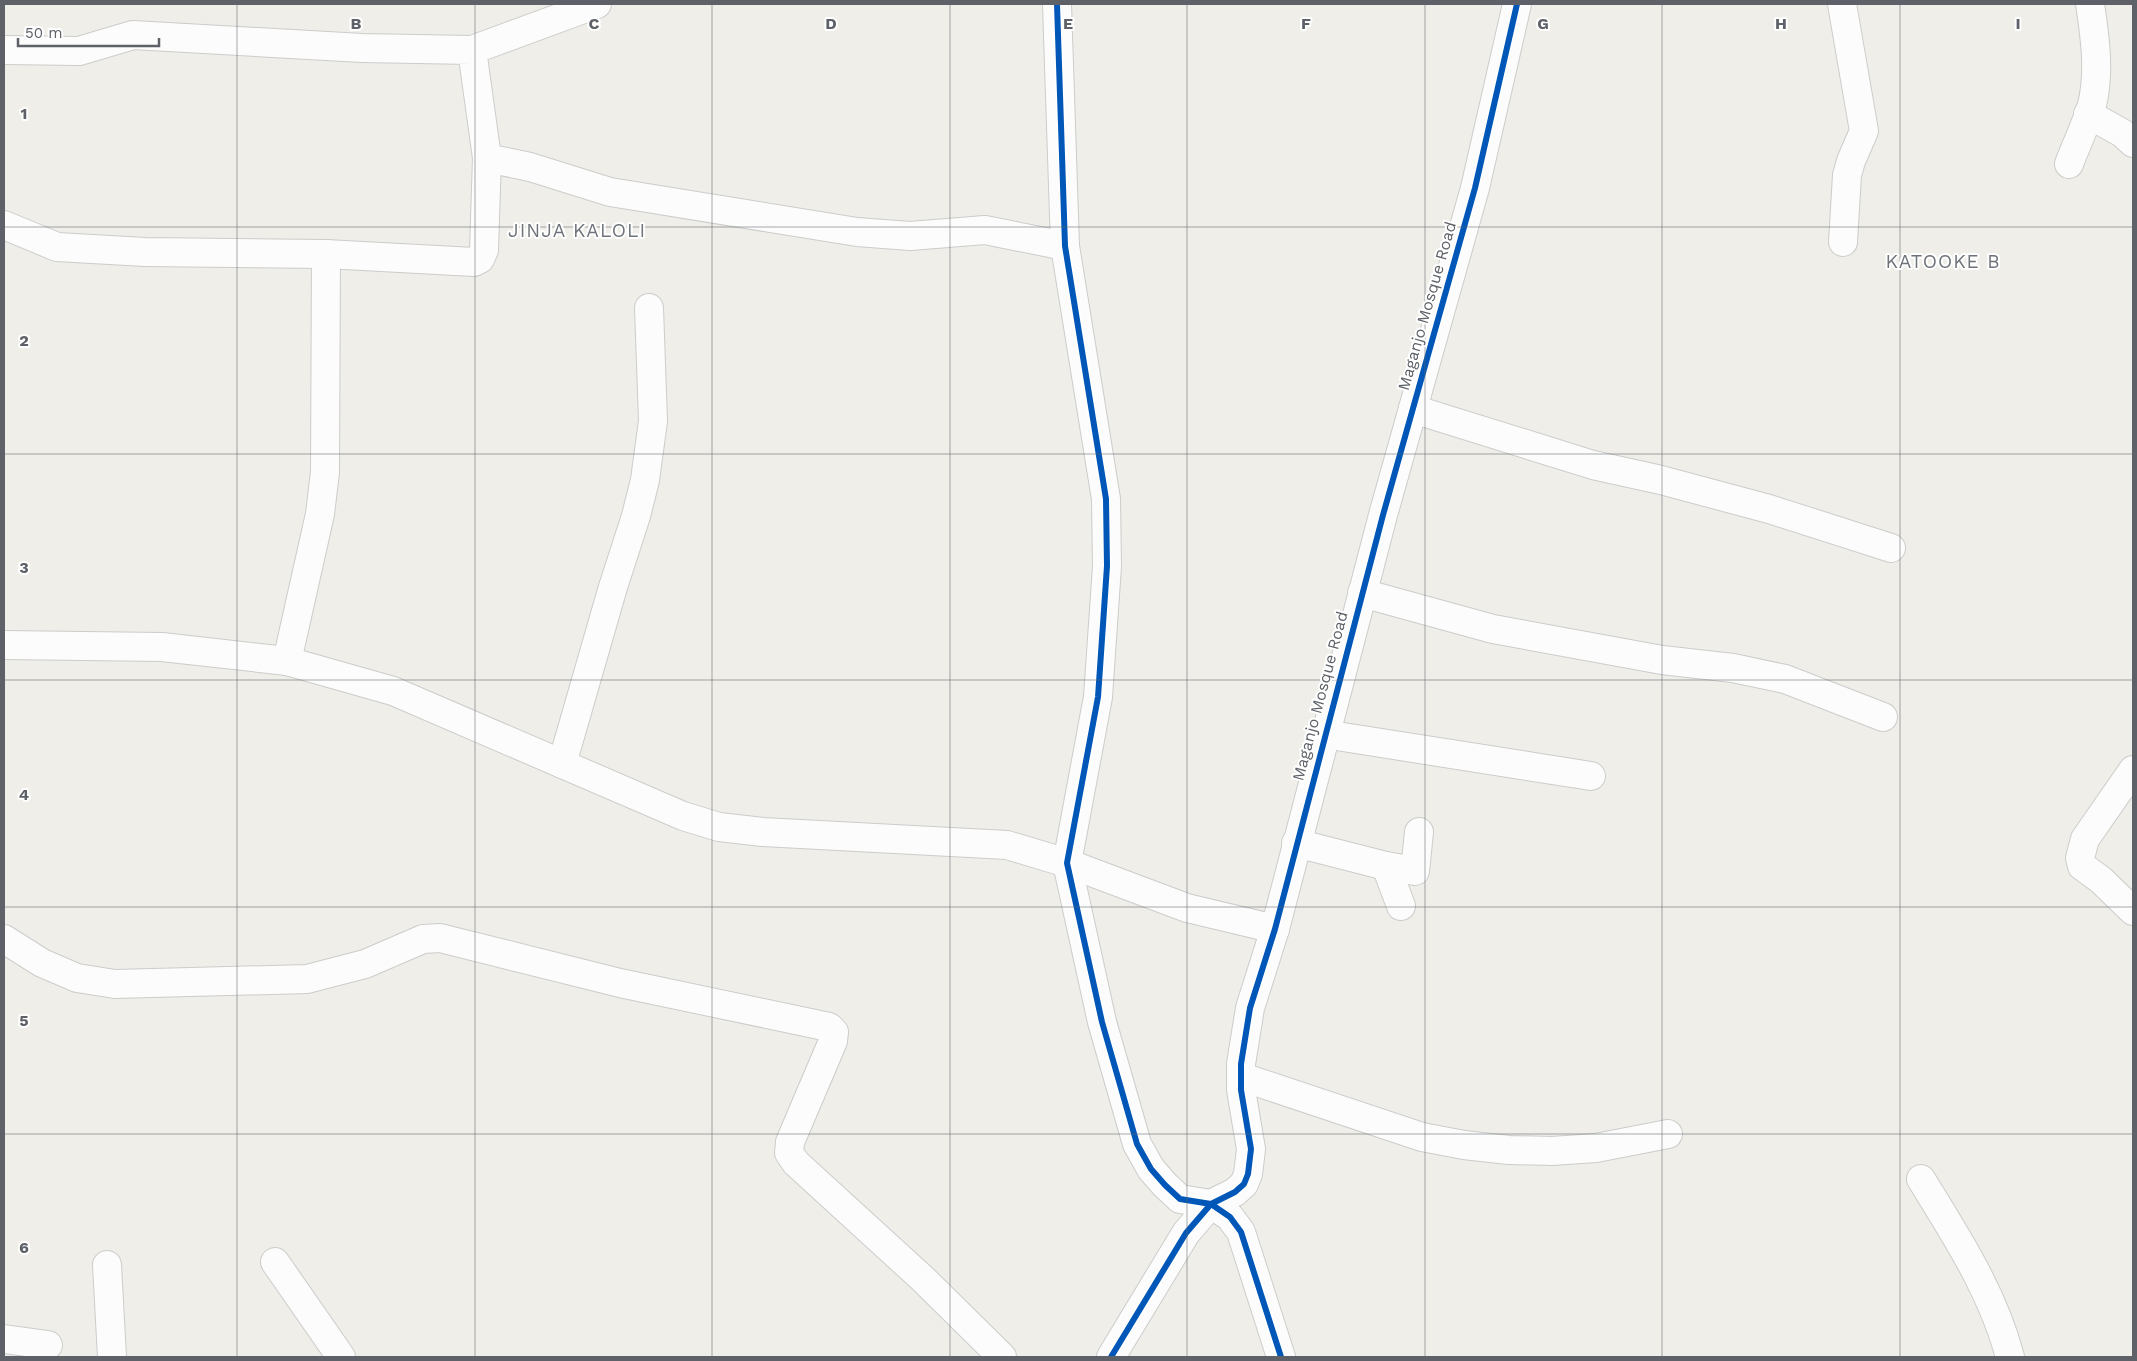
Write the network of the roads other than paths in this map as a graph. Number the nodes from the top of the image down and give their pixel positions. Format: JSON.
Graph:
{"nodes":[{"id":1,"x":597,"y":4,"type":"edge"},
{"id":2,"x":1057,"y":4,"type":"edge"},
{"id":3,"x":1517,"y":4,"type":"edge"},
{"id":4,"x":1842,"y":4,"type":"edge"},
{"id":5,"x":2090,"y":4,"type":"edge"},
{"id":6,"x":4,"y":50,"type":"edge"},
{"id":7,"x":472,"y":50,"type":"junction"},
{"id":8,"x":2088,"y":114,"type":"junction"},
{"id":9,"x":2133,"y":143,"type":"edge"},
{"id":10,"x":487,"y":158,"type":"junction"},
{"id":11,"x":2069,"y":164,"type":"dead end"},
{"id":12,"x":4,"y":225,"type":"edge"},
{"id":13,"x":1843,"y":242,"type":"dead end"},
{"id":14,"x":1065,"y":246,"type":"junction"},
{"id":15,"x":326,"y":254,"type":"junction"},
{"id":16,"x":649,"y":308,"type":"dead end"},
{"id":17,"x":1413,"y":409,"type":"junction"},
{"id":18,"x":1891,"y":548,"type":"dead end"},
{"id":19,"x":1362,"y":593,"type":"junction"},
{"id":20,"x":4,"y":645,"type":"edge"},
{"id":21,"x":287,"y":660,"type":"junction"},
{"id":22,"x":1884,"y":717,"type":"dead end"},
{"id":23,"x":1324,"y":734,"type":"junction"},
{"id":24,"x":562,"y":764,"type":"junction"},
{"id":25,"x":2133,"y":770,"type":"edge"},
{"id":26,"x":1591,"y":776,"type":"dead end"},
{"id":27,"x":1419,"y":832,"type":"dead end"},
{"id":28,"x":1296,"y":843,"type":"junction"},
{"id":29,"x":1067,"y":863,"type":"junction"},
{"id":30,"x":1386,"y":866,"type":"junction"},
{"id":31,"x":1401,"y":906,"type":"dead end"},
{"id":32,"x":2133,"y":911,"type":"edge"},
{"id":33,"x":1275,"y":929,"type":"junction"},
{"id":34,"x":4,"y":939,"type":"edge"},
{"id":35,"x":1242,"y":1077,"type":"junction"},
{"id":36,"x":1668,"y":1134,"type":"dead end"},
{"id":37,"x":1921,"y":1179,"type":"dead end"},
{"id":38,"x":1211,"y":1204,"type":"junction"},
{"id":39,"x":274,"y":1262,"type":"dead end"},
{"id":40,"x":107,"y":1265,"type":"dead end"},
{"id":41,"x":4,"y":1339,"type":"edge"},
{"id":42,"x":48,"y":1345,"type":"dead end"},
{"id":43,"x":112,"y":1357,"type":"edge"},
{"id":44,"x":341,"y":1357,"type":"edge"},
{"id":45,"x":1002,"y":1357,"type":"edge"},
{"id":46,"x":1111,"y":1357,"type":"edge"},
{"id":47,"x":1281,"y":1357,"type":"edge"},
{"id":48,"x":2010,"y":1357,"type":"edge"}],
"edges":[{"from":1,"to":7,"type":"street"},
{"from":2,"to":14,"type":"street"},
{"from":3,"to":17,"type":"street","name":"Maganjo Mosque Road"},
{"from":4,"to":13,"type":"street"},
{"from":5,"to":8,"type":"street"},
{"from":6,"to":7,"type":"street"},
{"from":7,"to":10,"type":"street"},
{"from":8,"to":9,"type":"street"},
{"from":8,"to":11,"type":"street"},
{"from":10,"to":14,"type":"street"},
{"from":10,"to":15,"type":"street"},
{"from":12,"to":15,"type":"street"},
{"from":14,"to":29,"type":"street"},
{"from":15,"to":21,"type":"street"},
{"from":16,"to":24,"type":"street"},
{"from":17,"to":18,"type":"street"},
{"from":17,"to":19,"type":"street","name":"Maganjo Mosque Road"},
{"from":19,"to":22,"type":"street"},
{"from":19,"to":23,"type":"street","name":"Maganjo Mosque Road"},
{"from":20,"to":21,"type":"street"},
{"from":21,"to":24,"type":"street"},
{"from":23,"to":26,"type":"street"},
{"from":23,"to":28,"type":"street","name":"Maganjo Mosque Road"},
{"from":24,"to":29,"type":"street"},
{"from":25,"to":32,"type":"street"},
{"from":27,"to":30,"type":"street"},
{"from":28,"to":30,"type":"street"},
{"from":28,"to":33,"type":"street","name":"Maganjo Mosque Road"},
{"from":29,"to":33,"type":"street"},
{"from":29,"to":38,"type":"street"},
{"from":30,"to":31,"type":"street"},
{"from":33,"to":35,"type":"street","name":"Maganjo Mosque Road"},
{"from":34,"to":45,"type":"street"},
{"from":35,"to":36,"type":"street"},
{"from":35,"to":38,"type":"street","name":"Maganjo Mosque Road"},
{"from":37,"to":48,"type":"street"},
{"from":38,"to":46,"type":"street","name":"Maganjo Mosque Road"},
{"from":38,"to":47,"type":"street"},
{"from":39,"to":44,"type":"street"},
{"from":40,"to":43,"type":"street"},
{"from":41,"to":42,"type":"street"}]}
